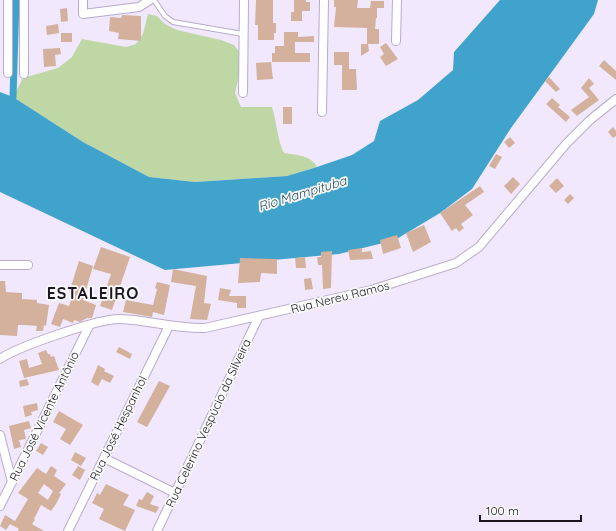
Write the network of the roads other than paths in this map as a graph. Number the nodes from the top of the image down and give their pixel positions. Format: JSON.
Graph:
{"nodes":[{"id":1,"x":8,"y":0,"type":"edge"},
{"id":2,"x":24,"y":0,"type":"edge"},
{"id":3,"x":83,"y":0,"type":"edge"},
{"id":4,"x":150,"y":0,"type":"edge"},
{"id":5,"x":154,"y":0,"type":"edge"},
{"id":6,"x":244,"y":0,"type":"edge"},
{"id":7,"x":324,"y":0,"type":"edge"},
{"id":8,"x":397,"y":0,"type":"edge"},
{"id":9,"x":9,"y":25,"type":"junction"},
{"id":10,"x":24,"y":25,"type":"junction"},
{"id":11,"x":243,"y":34,"type":"junction"},
{"id":12,"x":396,"y":41,"type":"dead end"},
{"id":13,"x":8,"y":74,"type":"dead end"},
{"id":14,"x":24,"y":74,"type":"dead end"},
{"id":15,"x":243,"y":93,"type":"dead end"},
{"id":16,"x":616,"y":99,"type":"edge"},
{"id":17,"x":322,"y":112,"type":"dead end"},
{"id":18,"x":0,"y":265,"type":"edge"},
{"id":19,"x":28,"y":265,"type":"dead end"},
{"id":20,"x":259,"y":316,"type":"junction"},
{"id":21,"x":89,"y":326,"type":"junction"},
{"id":22,"x":169,"y":326,"type":"junction"},
{"id":23,"x":0,"y":359,"type":"edge"},
{"id":24,"x":0,"y":435,"type":"edge"},
{"id":25,"x":104,"y":458,"type":"junction"},
{"id":26,"x":12,"y":482,"type":"junction"},
{"id":27,"x":175,"y":493,"type":"junction"},
{"id":28,"x":0,"y":506,"type":"edge"},
{"id":29,"x":68,"y":531,"type":"edge"},
{"id":30,"x":157,"y":531,"type":"edge"}],
"edges":[{"from":1,"to":9,"type":"street"},
{"from":2,"to":10,"type":"street"},
{"from":3,"to":4,"type":"street"},
{"from":5,"to":11,"type":"lane"},
{"from":6,"to":11,"type":"street"},
{"from":7,"to":17,"type":"street"},
{"from":8,"to":12,"type":"street"},
{"from":9,"to":10,"type":"street"},
{"from":9,"to":13,"type":"street"},
{"from":10,"to":14,"type":"street"},
{"from":11,"to":15,"type":"street"},
{"from":16,"to":20,"type":"street","name":"Rua Nereu Ramos"},
{"from":18,"to":19,"type":"street"},
{"from":20,"to":22,"type":"street","name":"Rua Nereu Ramos"},
{"from":20,"to":27,"type":"street","name":"Rua Celerino Vespúcio da Silveira"},
{"from":21,"to":22,"type":"street","name":"Rua Nereu Ramos"},
{"from":21,"to":23,"type":"street","name":"Rua Nereu Ramos"},
{"from":21,"to":26,"type":"street","name":"Rua José Vicente Antônio"},
{"from":22,"to":25,"type":"street","name":"Rua José Hespanhol"},
{"from":24,"to":26,"type":"street"},
{"from":25,"to":27,"type":"street"},
{"from":25,"to":29,"type":"street","name":"Rua José Hespanhol"},
{"from":26,"to":28,"type":"street","name":"Rua José Vicente Antônio"},
{"from":27,"to":30,"type":"street","name":"Rua Celerino Vespúcio da Silveira"}]}
